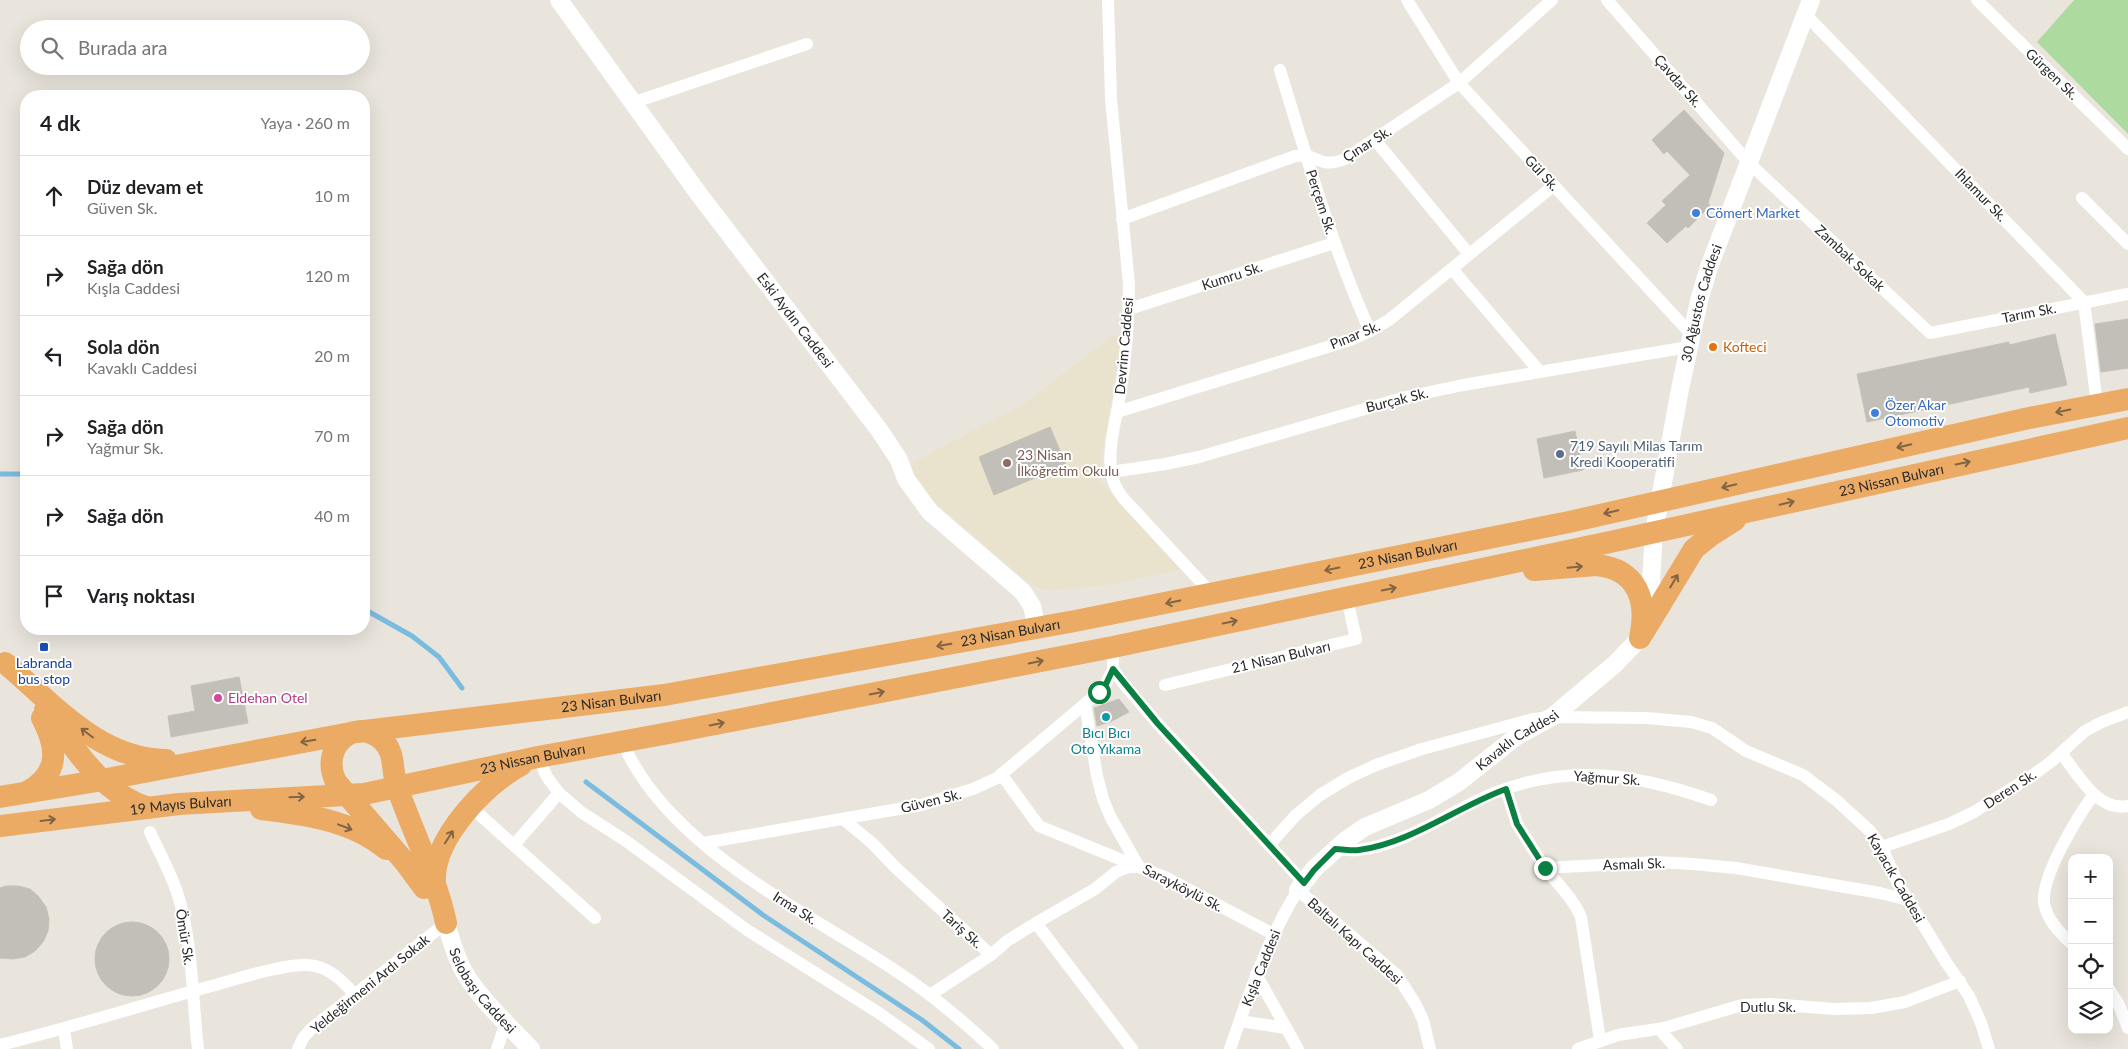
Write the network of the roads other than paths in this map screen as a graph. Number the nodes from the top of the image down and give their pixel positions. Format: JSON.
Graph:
{"nodes":[{"id":1,"x":559,"y":0,"type":"edge"},
{"id":2,"x":1108,"y":0,"type":"edge"},
{"id":3,"x":1407,"y":0,"type":"edge"},
{"id":4,"x":1552,"y":0,"type":"edge"},
{"id":5,"x":1607,"y":0,"type":"edge"},
{"id":6,"x":1977,"y":0,"type":"edge"},
{"id":7,"x":1808,"y":7,"type":"edge"},
{"id":8,"x":807,"y":44,"type":"dead end"},
{"id":9,"x":1280,"y":70,"type":"dead end"},
{"id":10,"x":1459,"y":83,"type":"junction"},
{"id":11,"x":632,"y":103,"type":"junction"},
{"id":12,"x":1375,"y":140,"type":"junction"},
{"id":13,"x":2128,"y":149,"type":"edge"},
{"id":14,"x":1306,"y":155,"type":"junction"},
{"id":15,"x":1749,"y":163,"type":"junction"},
{"id":16,"x":1553,"y":186,"type":"junction"},
{"id":17,"x":2082,"y":198,"type":"dead end"},
{"id":18,"x":1122,"y":219,"type":"junction"},
{"id":19,"x":1334,"y":243,"type":"junction"},
{"id":20,"x":2128,"y":244,"type":"edge"},
{"id":21,"x":1470,"y":254,"type":"junction"},
{"id":22,"x":1452,"y":268,"type":"junction"},
{"id":23,"x":2128,"y":294,"type":"edge"},
{"id":24,"x":2084,"y":302,"type":"junction"},
{"id":25,"x":1129,"y":309,"type":"junction"},
{"id":26,"x":1370,"y":331,"type":"junction"},
{"id":27,"x":1930,"y":333,"type":"joint"},
{"id":28,"x":1690,"y":341,"type":"junction"},
{"id":29,"x":1540,"y":372,"type":"junction"},
{"id":30,"x":2128,"y":399,"type":"edge"},
{"id":31,"x":2097,"y":404,"type":"junction"},
{"id":32,"x":1118,"y":412,"type":"junction"},
{"id":33,"x":2128,"y":428,"type":"edge"},
{"id":34,"x":1111,"y":472,"type":"junction"},
{"id":35,"x":1659,"y":501,"type":"junction"},
{"id":36,"x":1754,"y":510,"type":"junction"},
{"id":37,"x":1654,"y":532,"type":"junction"},
{"id":38,"x":1440,"y":578,"type":"junction"},
{"id":39,"x":1212,"y":594,"type":"junction"},
{"id":40,"x":1347,"y":598,"type":"junction"},
{"id":41,"x":1037,"y":628,"type":"junction"},
{"id":42,"x":1640,"y":638,"type":"junction"},
{"id":43,"x":1114,"y":647,"type":"junction"},
{"id":44,"x":3,"y":661,"type":"edge"},
{"id":45,"x":1113,"y":669,"type":"junction"},
{"id":46,"x":1165,"y":685,"type":"dead end"},
{"id":47,"x":1085,"y":704,"type":"junction"},
{"id":48,"x":2128,"y":712,"type":"edge"},
{"id":49,"x":1552,"y":717,"type":"junction"},
{"id":50,"x":356,"y":732,"type":"junction"},
{"id":51,"x":622,"y":741,"type":"junction"},
{"id":52,"x":2061,"y":753,"type":"junction"},
{"id":53,"x":538,"y":757,"type":"junction"},
{"id":54,"x":202,"y":761,"type":"junction"},
{"id":55,"x":393,"y":764,"type":"junction"},
{"id":56,"x":1001,"y":774,"type":"junction"},
{"id":57,"x":96,"y":776,"type":"junction"},
{"id":58,"x":397,"y":787,"type":"junction"},
{"id":59,"x":1506,"y":789,"type":"junction"},
{"id":60,"x":350,"y":790,"type":"junction"},
{"id":61,"x":24,"y":794,"type":"junction"},
{"id":62,"x":559,"y":794,"type":"junction"},
{"id":63,"x":2094,"y":794,"type":"junction"},
{"id":64,"x":0,"y":797,"type":"edge"},
{"id":65,"x":1711,"y":800,"type":"dead end"},
{"id":66,"x":194,"y":803,"type":"junction"},
{"id":67,"x":2128,"y":806,"type":"edge"},
{"id":68,"x":471,"y":807,"type":"junction"},
{"id":69,"x":148,"y":808,"type":"junction"},
{"id":70,"x":843,"y":819,"type":"junction"},
{"id":71,"x":0,"y":826,"type":"edge"},
{"id":72,"x":150,"y":832,"type":"dead end"},
{"id":73,"x":704,"y":843,"type":"junction"},
{"id":74,"x":514,"y":845,"type":"junction"},
{"id":75,"x":1269,"y":845,"type":"junction"},
{"id":76,"x":1882,"y":847,"type":"junction"},
{"id":77,"x":1335,"y":849,"type":"junction"},
{"id":78,"x":1139,"y":867,"type":"junction"},
{"id":79,"x":1545,"y":868,"type":"junction"},
{"id":80,"x":429,"y":885,"type":"junction"},
{"id":81,"x":1301,"y":887,"type":"junction"},
{"id":82,"x":1908,"y":900,"type":"junction"},
{"id":83,"x":595,"y":918,"type":"dead end"},
{"id":84,"x":446,"y":923,"type":"junction"},
{"id":85,"x":1036,"y":923,"type":"junction"},
{"id":86,"x":1273,"y":934,"type":"junction"},
{"id":87,"x":2068,"y":940,"type":"edge"},
{"id":88,"x":991,"y":955,"type":"junction"},
{"id":89,"x":1256,"y":974,"type":"junction"},
{"id":90,"x":1960,"y":981,"type":"junction"},
{"id":91,"x":193,"y":991,"type":"junction"},
{"id":92,"x":355,"y":994,"type":"junction"},
{"id":93,"x":930,"y":995,"type":"junction"},
{"id":94,"x":2113,"y":995,"type":"edge"},
{"id":95,"x":1240,"y":1021,"type":"junction"},
{"id":96,"x":506,"y":1022,"type":"junction"},
{"id":97,"x":1286,"y":1028,"type":"junction"},
{"id":98,"x":2128,"y":1028,"type":"edge"},
{"id":99,"x":64,"y":1029,"type":"junction"},
{"id":100,"x":1664,"y":1039,"type":"edge"},
{"id":101,"x":1598,"y":1044,"type":"edge"},
{"id":102,"x":0,"y":1045,"type":"edge"},
{"id":103,"x":68,"y":1049,"type":"edge"},
{"id":104,"x":198,"y":1049,"type":"edge"},
{"id":105,"x":298,"y":1049,"type":"edge"},
{"id":106,"x":497,"y":1049,"type":"edge"},
{"id":107,"x":531,"y":1049,"type":"edge"},
{"id":108,"x":929,"y":1049,"type":"edge"},
{"id":109,"x":993,"y":1049,"type":"edge"},
{"id":110,"x":1132,"y":1049,"type":"edge"},
{"id":111,"x":1230,"y":1049,"type":"edge"},
{"id":112,"x":1298,"y":1049,"type":"edge"},
{"id":113,"x":1430,"y":1049,"type":"edge"},
{"id":114,"x":1578,"y":1049,"type":"edge"},
{"id":115,"x":1677,"y":1049,"type":"edge"},
{"id":116,"x":1989,"y":1049,"type":"edge"}],
"edges":[{"from":1,"to":11,"type":"street","name":"Eski Aydın Caddesi"},
{"from":2,"to":18,"type":"street","name":"Devrim Caddesi"},
{"from":3,"to":10,"type":"street","name":"Gül Sk."},
{"from":4,"to":10,"type":"street","name":"Çınar Sk."},
{"from":5,"to":15,"type":"street","name":"Çavdar Sk."},
{"from":6,"to":13,"type":"street","name":"Gürgen Sk."},
{"from":7,"to":15,"type":"street","name":"30 Ağustos Caddesi"},
{"from":7,"to":24,"type":"street","name":"Ihlamur Sk."},
{"from":8,"to":11,"type":"street"},
{"from":9,"to":14,"type":"street","name":"Perçem Sk."},
{"from":10,"to":12,"type":"street","name":"Çınar Sk."},
{"from":10,"to":16,"type":"street","name":"Gül Sk."},
{"from":11,"to":41,"type":"street","name":"Eski Aydın Caddesi"},
{"from":12,"to":14,"type":"street","name":"Çınar Sk."},
{"from":12,"to":21,"type":"street"},
{"from":14,"to":18,"type":"street"},
{"from":14,"to":19,"type":"street","name":"Perçem Sk."},
{"from":15,"to":27,"type":"street","name":"Zambak Sokak"},
{"from":15,"to":28,"type":"street","name":"30 Ağustos Caddesi"},
{"from":16,"to":21,"type":"street","name":"Pınar Sk."},
{"from":16,"to":28,"type":"street","name":"Gül Sk."},
{"from":17,"to":20,"type":"street"},
{"from":18,"to":25,"type":"street","name":"Devrim Caddesi"},
{"from":19,"to":25,"type":"street","name":"Kumru Sk."},
{"from":19,"to":26,"type":"street","name":"Perçem Sk."},
{"from":21,"to":22,"type":"street","name":"Pınar Sk."},
{"from":22,"to":26,"type":"street","name":"Pınar Sk."},
{"from":22,"to":29,"type":"street"},
{"from":23,"to":24,"type":"street","name":"Tarım Sk."},
{"from":24,"to":27,"type":"street","name":"Tarım Sk."},
{"from":24,"to":31,"type":"street"},
{"from":25,"to":32,"type":"street","name":"Devrim Caddesi"},
{"from":26,"to":32,"type":"street","name":"Pınar Sk."},
{"from":28,"to":29,"type":"street","name":"Burçak Sk."},
{"from":28,"to":35,"type":"street","name":"30 Ağustos Caddesi"},
{"from":29,"to":34,"type":"street","name":"Burçak Sk."},
{"from":30,"to":31,"type":"highway","name":"23 Nissan Bulvarı"},
{"from":31,"to":35,"type":"highway","name":"23 Nissan Bulvarı","one_way":true},
{"from":32,"to":34,"type":"street","name":"Devrim Caddesi"},
{"from":36,"to":33,"type":"highway","name":"23 Nissan Bulvarı","one_way":true},
{"from":34,"to":39,"type":"street","name":"Devrim Caddesi"},
{"from":35,"to":37,"type":"street","name":"30 Ağustos Caddesi"},
{"from":35,"to":39,"type":"highway","name":"23 Nisan Bulvarı","one_way":true},
{"from":36,"to":37,"type":"highway","name":"23 Nissan Bulvarı"},
{"from":42,"to":36,"type":"highway","one_way":true},
{"from":37,"to":38,"type":"highway"},
{"from":37,"to":42,"type":"street","name":"Kavaklı Caddesi"},
{"from":40,"to":38,"type":"highway","one_way":true},
{"from":38,"to":42,"type":"highway","one_way":true},
{"from":39,"to":41,"type":"highway","name":"23 Nisan Bulvarı","one_way":true},
{"from":43,"to":40,"type":"highway","one_way":true},
{"from":40,"to":46,"type":"street","name":"21 Nisan Bulvarı"},
{"from":41,"to":50,"type":"highway","name":"23 Nisan Bulvarı","one_way":true},
{"from":42,"to":49,"type":"street","name":"Kavaklı Caddesi"},
{"from":43,"to":45,"type":"street"},
{"from":51,"to":43,"type":"highway","name":"23 Nissan Bulvarı","one_way":true},
{"from":54,"to":44,"type":"highway","one_way":true},
{"from":44,"to":57,"type":"highway"},
{"from":44,"to":61,"type":"highway"},
{"from":45,"to":47,"type":"street","name":"Güven Sk."},
{"from":45,"to":75,"type":"street"},
{"from":47,"to":56,"type":"street","name":"Güven Sk."},
{"from":47,"to":78,"type":"street","name":"Sarayköylü Sk."},
{"from":48,"to":52,"type":"street","name":"Deren Sk."},
{"from":49,"to":75,"type":"street","name":"Kayacık Caddesi"},
{"from":49,"to":76,"type":"street","name":"Kayacık Caddesi"},
{"from":49,"to":77,"type":"street","name":"Kavaklı Caddesi"},
{"from":50,"to":54,"type":"highway","one_way":true},
{"from":50,"to":55,"type":"highway"},
{"from":50,"to":60,"type":"highway"},
{"from":51,"to":53,"type":"highway","name":"23 Nissan Bulvarı"},
{"from":51,"to":73,"type":"street","name":"Irma Sk."},
{"from":52,"to":63,"type":"street"},
{"from":52,"to":76,"type":"street","name":"Deren Sk."},
{"from":53,"to":58,"type":"highway","name":"23 Nissan Bulvarı"},
{"from":53,"to":62,"type":"street"},
{"from":53,"to":68,"type":"highway"},
{"from":54,"to":57,"type":"highway"},
{"from":55,"to":58,"type":"highway"},
{"from":55,"to":60,"type":"highway"},
{"from":56,"to":70,"type":"street","name":"Güven Sk."},
{"from":56,"to":78,"type":"street"},
{"from":57,"to":61,"type":"highway"},
{"from":57,"to":69,"type":"highway"},
{"from":58,"to":60,"type":"highway"},
{"from":58,"to":80,"type":"highway"},
{"from":59,"to":65,"type":"street","name":"Yağmur Sk."},
{"from":59,"to":77,"type":"street","name":"Yağmur Sk."},
{"from":59,"to":79,"type":"street"},
{"from":66,"to":60,"type":"highway","name":"19 Mayıs Bulvarı","one_way":true},
{"from":60,"to":80,"type":"highway"},
{"from":61,"to":64,"type":"highway"},
{"from":62,"to":74,"type":"street"},
{"from":62,"to":108,"type":"street"},
{"from":63,"to":67,"type":"street"},
{"from":63,"to":87,"type":"street"},
{"from":66,"to":69,"type":"highway","name":"19 Mayıs Bulvarı"},
{"from":66,"to":80,"type":"highway","one_way":true},
{"from":68,"to":74,"type":"street"},
{"from":80,"to":68,"type":"highway","one_way":true},
{"from":71,"to":69,"type":"highway","name":"19 Mayıs Bulvarı","one_way":true},
{"from":70,"to":73,"type":"street","name":"Güven Sk."},
{"from":70,"to":88,"type":"street","name":"Tariş Sk."},
{"from":72,"to":91,"type":"street","name":"Ömür Sk."},
{"from":73,"to":93,"type":"street","name":"Irma Sk."},
{"from":74,"to":83,"type":"street"},
{"from":75,"to":81,"type":"street"},
{"from":76,"to":82,"type":"street","name":"Kayacık Caddesi"},
{"from":77,"to":81,"type":"street","name":"Kavaklı Caddesi"},
{"from":78,"to":85,"type":"street","name":"Tariş Sk."},
{"from":78,"to":86,"type":"street","name":"Sarayköylü Sk."},
{"from":79,"to":82,"type":"street","name":"Asmalı Sk."},
{"from":79,"to":101,"type":"street"},
{"from":80,"to":84,"type":"highway"},
{"from":81,"to":86,"type":"street","name":"Kışla Caddesi"},
{"from":81,"to":113,"type":"street","name":"Baltalı Kapı Caddesi"},
{"from":82,"to":90,"type":"street","name":"Kayacık Caddesi"},
{"from":84,"to":92,"type":"street","name":"Yeldeğirmeni Ardı Sokak"},
{"from":84,"to":96,"type":"street","name":"Selobaşı Caddesi"},
{"from":85,"to":88,"type":"street","name":"Tariş Sk."},
{"from":85,"to":110,"type":"street"},
{"from":86,"to":89,"type":"street","name":"Kışla Caddesi"},
{"from":88,"to":93,"type":"street"},
{"from":89,"to":95,"type":"street","name":"Kışla Caddesi"},
{"from":89,"to":97,"type":"street"},
{"from":90,"to":100,"type":"street","name":"Dutlu Sk."},
{"from":90,"to":116,"type":"street","name":"Kayacık Caddesi"},
{"from":91,"to":92,"type":"street"},
{"from":91,"to":99,"type":"street"},
{"from":91,"to":104,"type":"street","name":"Ömür Sk."},
{"from":92,"to":105,"type":"street","name":"Yeldeğirmeni Ardı Sokak"},
{"from":93,"to":109,"type":"street","name":"Irma Sk."},
{"from":94,"to":98,"type":"street"},
{"from":95,"to":97,"type":"street"},
{"from":95,"to":111,"type":"street","name":"Kışla Caddesi"},
{"from":96,"to":106,"type":"street"},
{"from":96,"to":107,"type":"street","name":"Selobaşı Caddesi"},
{"from":97,"to":112,"type":"street"},
{"from":99,"to":102,"type":"street"},
{"from":99,"to":103,"type":"street"},
{"from":100,"to":101,"type":"street","name":"Dutlu Sk."},
{"from":100,"to":115,"type":"street"},
{"from":101,"to":114,"type":"street","name":"Dutlu Sk."}]}
